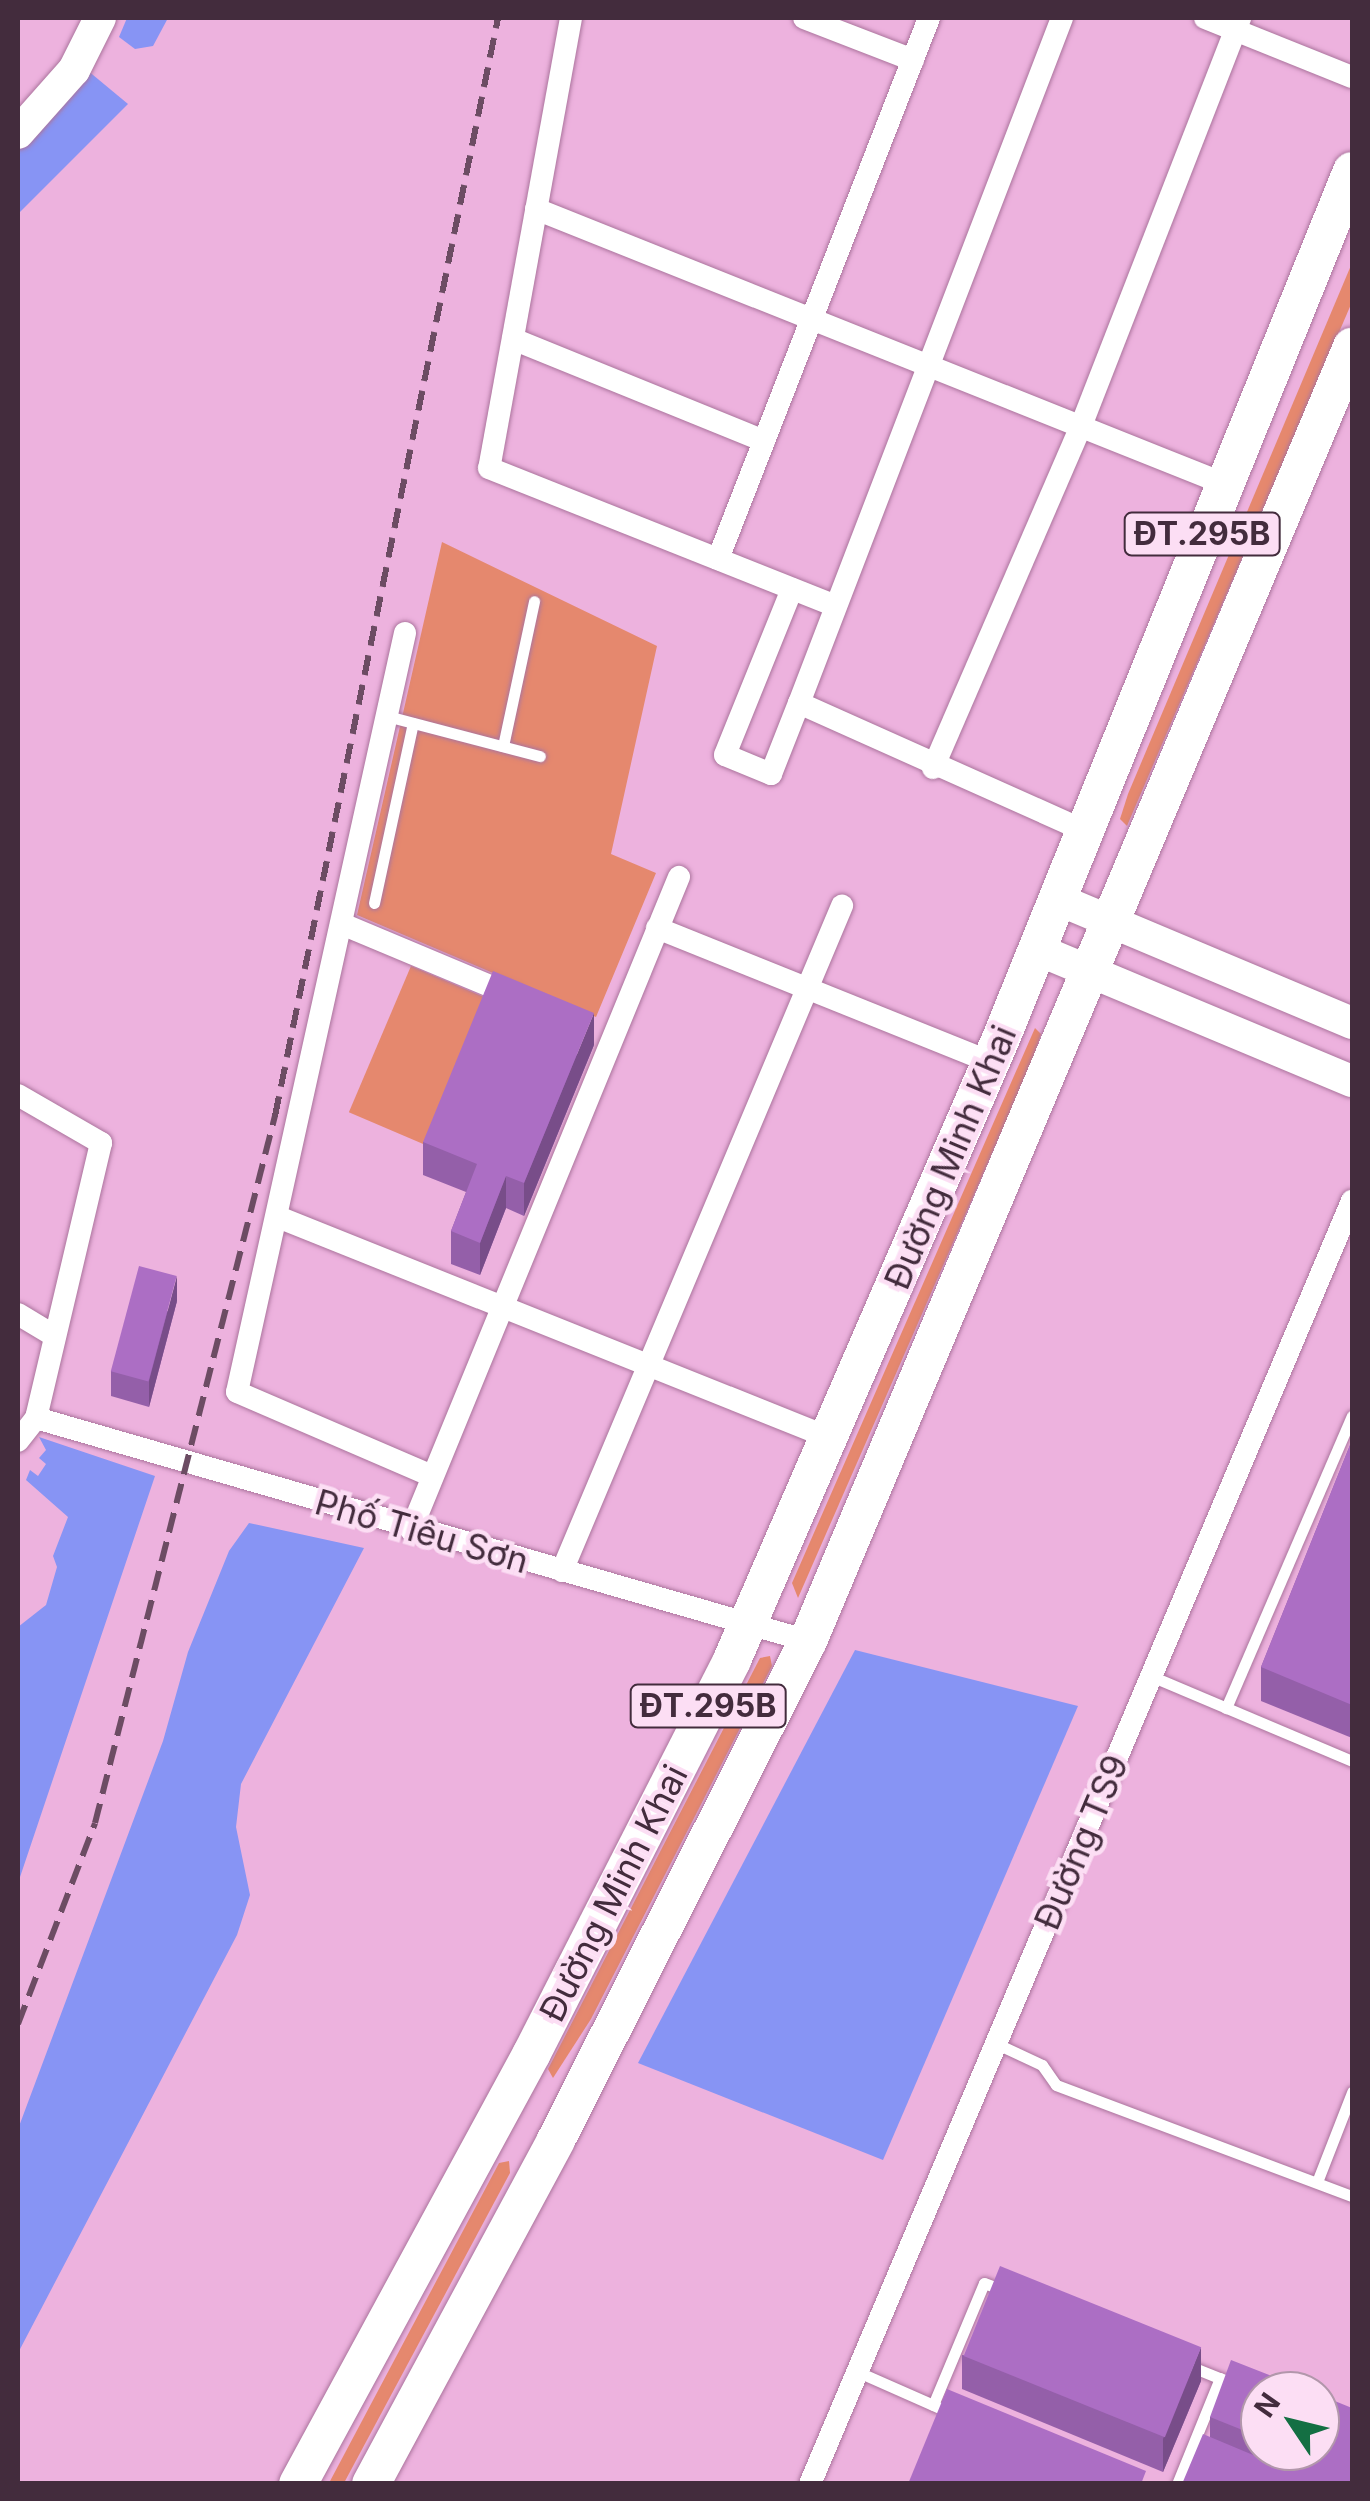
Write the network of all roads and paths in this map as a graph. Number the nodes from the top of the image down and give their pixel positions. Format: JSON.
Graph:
{"nodes":[{"id":1,"x":100,"y":18,"type":"edge"},
{"id":2,"x":572,"y":18,"type":"edge"},
{"id":3,"x":804,"y":18,"type":"edge"},
{"id":4,"x":929,"y":18,"type":"edge"},
{"id":5,"x":1062,"y":18,"type":"edge"},
{"id":6,"x":1206,"y":18,"type":"edge"},
{"id":7,"x":1238,"y":24,"type":"edge"},
{"id":8,"x":912,"y":60,"type":"junction"},
{"id":9,"x":1352,"y":77,"type":"edge"},
{"id":10,"x":18,"y":132,"type":"edge"},
{"id":11,"x":1352,"y":171,"type":"edge"},
{"id":12,"x":536,"y":209,"type":"junction"},
{"id":13,"x":812,"y":319,"type":"junction"},
{"id":14,"x":513,"y":339,"type":"junction"},
{"id":15,"x":1352,"y":347,"type":"edge"},
{"id":16,"x":928,"y":366,"type":"junction"},
{"id":17,"x":1081,"y":426,"type":"junction"},
{"id":18,"x":764,"y":440,"type":"junction"},
{"id":19,"x":1222,"y":483,"type":"junction"},
{"id":20,"x":718,"y":559,"type":"junction"},
{"id":21,"x":792,"y":589,"type":"junction"},
{"id":22,"x":534,"y":601,"type":"dead end"},
{"id":23,"x":836,"y":606,"type":"junction"},
{"id":24,"x":405,"y":633,"type":"dead end"},
{"id":25,"x":799,"y":703,"type":"junction"},
{"id":26,"x":387,"y":716,"type":"junction"},
{"id":27,"x":413,"y":723,"type":"junction"},
{"id":28,"x":503,"y":746,"type":"junction"},
{"id":29,"x":540,"y":756,"type":"dead end"},
{"id":30,"x":933,"y":768,"type":"junction"},
{"id":31,"x":1084,"y":830,"type":"junction"},
{"id":32,"x":679,"y":877,"type":"dead end"},
{"id":33,"x":1057,"y":899,"type":"junction"},
{"id":34,"x":374,"y":903,"type":"dead end"},
{"id":35,"x":842,"y":906,"type":"dead end"},
{"id":36,"x":1111,"y":920,"type":"junction"},
{"id":37,"x":342,"y":924,"type":"junction"},
{"id":38,"x":658,"y":928,"type":"junction"},
{"id":39,"x":1036,"y":950,"type":"junction"},
{"id":40,"x":1091,"y":973,"type":"junction"},
{"id":41,"x":807,"y":989,"type":"junction"},
{"id":42,"x":540,"y":1007,"type":"edge"},
{"id":43,"x":1352,"y":1023,"type":"edge"},
{"id":44,"x":991,"y":1062,"type":"junction"},
{"id":45,"x":1352,"y":1080,"type":"edge"},
{"id":46,"x":18,"y":1094,"type":"edge"},
{"id":47,"x":1352,"y":1201,"type":"edge"},
{"id":48,"x":278,"y":1217,"type":"junction"},
{"id":49,"x":502,"y":1307,"type":"junction"},
{"id":50,"x":18,"y":1314,"type":"edge"},
{"id":51,"x":53,"y":1335,"type":"junction"},
{"id":52,"x":647,"y":1365,"type":"junction"},
{"id":53,"x":1352,"y":1416,"type":"edge"},
{"id":54,"x":36,"y":1418,"type":"junction"},
{"id":55,"x":830,"y":1438,"type":"junction"},
{"id":56,"x":18,"y":1440,"type":"edge"},
{"id":57,"x":432,"y":1476,"type":"junction"},
{"id":58,"x":411,"y":1530,"type":"junction"},
{"id":59,"x":562,"y":1571,"type":"junction"},
{"id":60,"x":748,"y":1623,"type":"junction"},
{"id":61,"x":808,"y":1642,"type":"junction"},
{"id":62,"x":1151,"y":1676,"type":"junction"},
{"id":63,"x":1226,"y":1708,"type":"junction"},
{"id":64,"x":1352,"y":1761,"type":"edge"},
{"id":65,"x":995,"y":2043,"type":"junction"},
{"id":66,"x":1352,"y":2092,"type":"edge"},
{"id":67,"x":502,"y":2110,"type":"junction"},
{"id":68,"x":556,"y":2140,"type":"junction"},
{"id":69,"x":1317,"y":2182,"type":"junction"},
{"id":70,"x":1352,"y":2196,"type":"edge"},
{"id":71,"x":1021,"y":2297,"type":"edge"},
{"id":72,"x":1166,"y":2356,"type":"edge"},
{"id":73,"x":856,"y":2371,"type":"junction"},
{"id":74,"x":1220,"y":2378,"type":"junction"},
{"id":75,"x":1240,"y":2386,"type":"edge"},
{"id":76,"x":934,"y":2405,"type":"junction"},
{"id":77,"x":952,"y":2413,"type":"edge"},
{"id":78,"x":1190,"y":2452,"type":"junction"},
{"id":79,"x":1206,"y":2458,"type":"edge"},
{"id":80,"x":298,"y":2484,"type":"edge"},
{"id":81,"x":371,"y":2484,"type":"edge"},
{"id":82,"x":810,"y":2484,"type":"edge"},
{"id":83,"x":1177,"y":2484,"type":"edge"}],
"edges":[{"from":1,"to":10,"type":"main road"},
{"from":2,"to":12,"type":"street"},
{"from":3,"to":8,"type":"street"},
{"from":4,"to":8,"type":"street"},
{"from":5,"to":16,"type":"street"},
{"from":6,"to":7,"type":"street"},
{"from":7,"to":9,"type":"street"},
{"from":7,"to":17,"type":"street"},
{"from":8,"to":13,"type":"street"},
{"from":11,"to":19,"type":"main road","number":"ĐT.295B"},
{"from":12,"to":13,"type":"street"},
{"from":12,"to":14,"type":"street"},
{"from":13,"to":16,"type":"street"},
{"from":13,"to":18,"type":"street"},
{"from":14,"to":18,"type":"street"},
{"from":14,"to":20,"type":"street"},
{"from":15,"to":36,"type":"main road","number":"ĐT.295B"},
{"from":16,"to":17,"type":"street"},
{"from":16,"to":23,"type":"street"},
{"from":17,"to":19,"type":"street"},
{"from":17,"to":30,"type":"street"},
{"from":18,"to":20,"type":"street"},
{"from":19,"to":31,"type":"main road","number":"ĐT.295B"},
{"from":20,"to":21,"type":"street"},
{"from":21,"to":23,"type":"street"},
{"from":21,"to":25,"type":"street"},
{"from":22,"to":28,"type":"lane"},
{"from":23,"to":25,"type":"street"},
{"from":24,"to":26,"type":"street"},
{"from":25,"to":30,"type":"street"},
{"from":26,"to":27,"type":"lane"},
{"from":26,"to":37,"type":"street"},
{"from":27,"to":28,"type":"lane"},
{"from":27,"to":34,"type":"lane"},
{"from":28,"to":29,"type":"lane"},
{"from":30,"to":31,"type":"street"},
{"from":31,"to":33,"type":"main road","number":"ĐT.295B"},
{"from":32,"to":38,"type":"street"},
{"from":33,"to":36,"type":"main road"},
{"from":33,"to":39,"type":"main road","name":"Đường Minh Khai","number":"ĐT.295B"},
{"from":35,"to":41,"type":"street"},
{"from":36,"to":40,"type":"main road","name":"Đường Minh Khai","number":"ĐT.295B"},
{"from":36,"to":43,"type":"main road"},
{"from":37,"to":42,"type":"street"},
{"from":37,"to":48,"type":"street"},
{"from":38,"to":41,"type":"street"},
{"from":38,"to":49,"type":"street"},
{"from":39,"to":40,"type":"main road"},
{"from":39,"to":44,"type":"main road","name":"Đường Minh Khai","number":"ĐT.295B"},
{"from":40,"to":45,"type":"main road"},
{"from":40,"to":61,"type":"main road","name":"Đường Minh Khai","number":"ĐT.295B"},
{"from":41,"to":44,"type":"street"},
{"from":41,"to":52,"type":"street"},
{"from":44,"to":55,"type":"main road","name":"Đường Minh Khai","number":"ĐT.295B"},
{"from":46,"to":51,"type":"street"},
{"from":47,"to":62,"type":"street","name":"Đường TS9"},
{"from":48,"to":49,"type":"street"},
{"from":48,"to":57,"type":"street"},
{"from":49,"to":52,"type":"street"},
{"from":49,"to":57,"type":"street"},
{"from":50,"to":51,"type":"street"},
{"from":51,"to":54,"type":"street"},
{"from":52,"to":55,"type":"street"},
{"from":52,"to":59,"type":"street"},
{"from":53,"to":63,"type":"lane"},
{"from":54,"to":56,"type":"street"},
{"from":54,"to":58,"type":"street","name":"Phố Tiêu Sơn"},
{"from":55,"to":60,"type":"main road","name":"Đường Minh Khai","number":"ĐT.295B"},
{"from":57,"to":58,"type":"street"},
{"from":58,"to":59,"type":"street","name":"Phố Tiêu Sơn"},
{"from":59,"to":60,"type":"street","name":"Phố Tiêu Sơn"},
{"from":60,"to":61,"type":"street","name":"Phố Tiêu Sơn"},
{"from":60,"to":67,"type":"main road","name":"Đường Minh Khai","number":"ĐT.295B"},
{"from":61,"to":68,"type":"main road","name":"Đường Minh Khai","number":"ĐT.295B"},
{"from":62,"to":63,"type":"lane"},
{"from":62,"to":65,"type":"street","name":"Đường TS9"},
{"from":63,"to":64,"type":"lane"},
{"from":65,"to":69,"type":"lane"},
{"from":65,"to":73,"type":"street","name":"Đường TS9"},
{"from":66,"to":69,"type":"lane"},
{"from":67,"to":68,"type":"main road"},
{"from":67,"to":80,"type":"main road","name":"Đường Minh Khai","number":"ĐT.295B"},
{"from":68,"to":81,"type":"main road","name":"Đường Minh Khai","number":"ĐT.295B"},
{"from":69,"to":70,"type":"lane"},
{"from":71,"to":76,"type":"lane"},
{"from":72,"to":74,"type":"lane"},
{"from":73,"to":76,"type":"lane"},
{"from":73,"to":82,"type":"street","name":"Đường TS9"},
{"from":74,"to":75,"type":"lane"},
{"from":74,"to":78,"type":"lane"},
{"from":76,"to":77,"type":"lane"},
{"from":78,"to":79,"type":"lane"},
{"from":78,"to":83,"type":"lane"}]}
